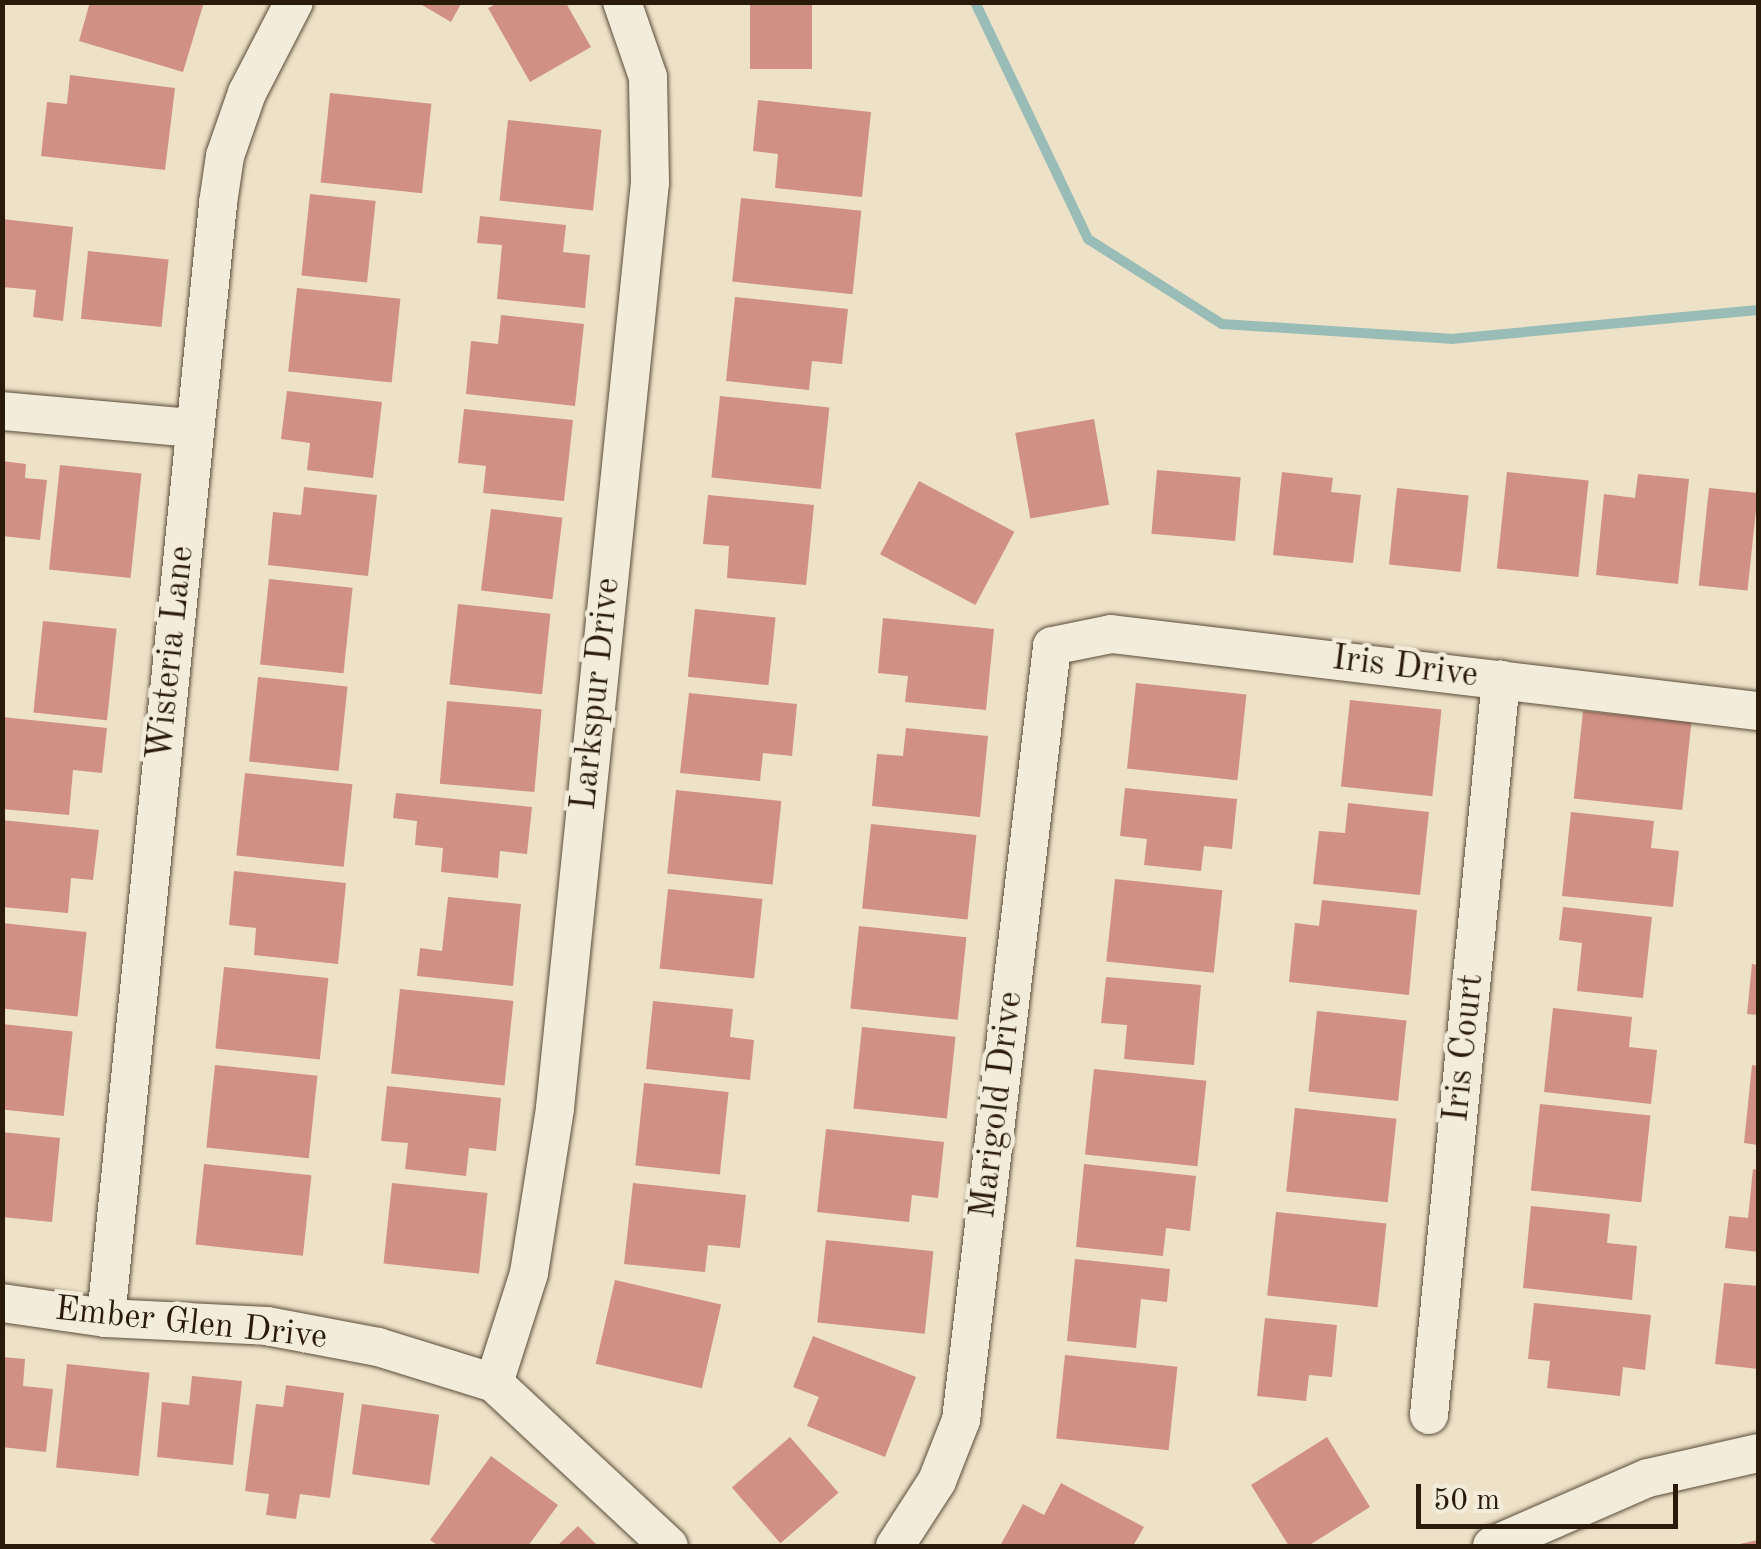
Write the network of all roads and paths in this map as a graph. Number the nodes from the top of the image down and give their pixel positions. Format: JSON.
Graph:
{"nodes":[{"id":1,"x":294,"y":2,"type":"edge"},
{"id":2,"x":622,"y":2,"type":"edge"},
{"id":3,"x":2,"y":411,"type":"edge"},
{"id":4,"x":194,"y":428,"type":"junction"},
{"id":5,"x":1052,"y":646,"type":"joint"},
{"id":6,"x":1501,"y":680,"type":"junction"},
{"id":7,"x":1758,"y":711,"type":"edge"},
{"id":8,"x":2,"y":1303,"type":"edge"},
{"id":9,"x":106,"y":1318,"type":"junction"},
{"id":10,"x":494,"y":1383,"type":"junction"},
{"id":11,"x":1428,"y":1415,"type":"dead end"},
{"id":12,"x":1758,"y":1453,"type":"edge"},
{"id":13,"x":669,"y":1546,"type":"edge"},
{"id":14,"x":895,"y":1546,"type":"edge"},
{"id":15,"x":1492,"y":1546,"type":"edge"}],
"edges":[{"from":1,"to":4,"type":"street","name":"Wisteria Lane"},
{"from":2,"to":10,"type":"street","name":"Larkspur Drive"},
{"from":3,"to":4,"type":"street"},
{"from":4,"to":9,"type":"street","name":"Wisteria Lane"},
{"from":5,"to":6,"type":"street","name":"Iris Drive"},
{"from":5,"to":14,"type":"street","name":"Marigold Drive"},
{"from":6,"to":7,"type":"street","name":"Iris Drive"},
{"from":6,"to":11,"type":"street","name":"Iris Court"},
{"from":8,"to":9,"type":"street","name":"Ember Glen Drive"},
{"from":9,"to":10,"type":"street","name":"Ember Glen Drive"},
{"from":10,"to":13,"type":"street","name":"Ember Glen Drive"},
{"from":12,"to":15,"type":"street"}]}
